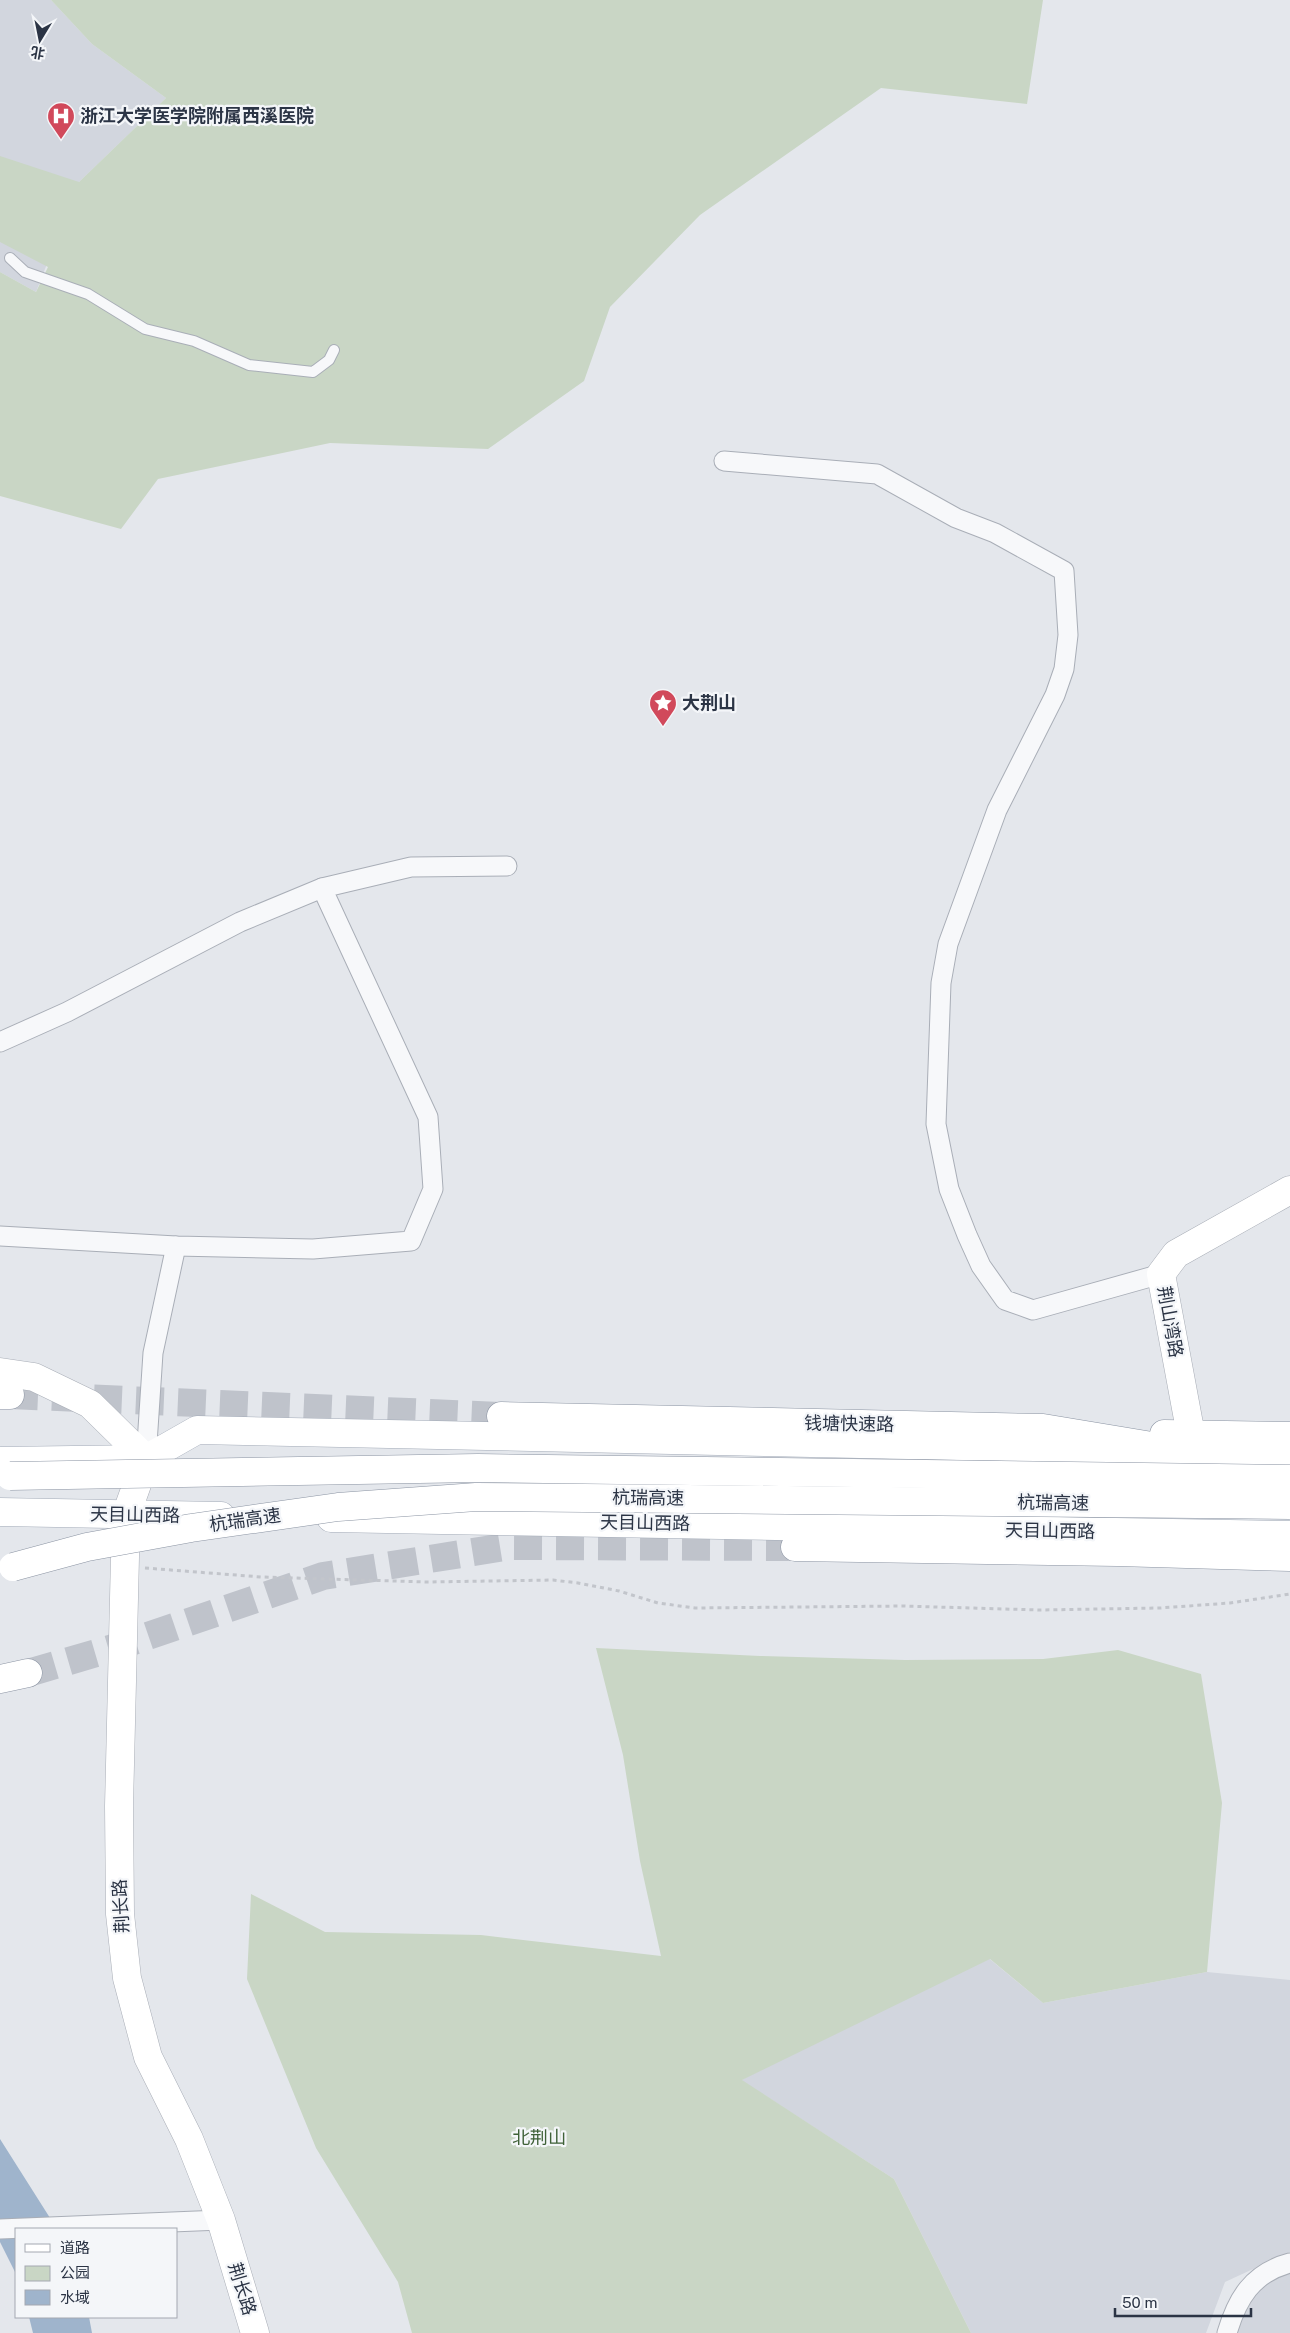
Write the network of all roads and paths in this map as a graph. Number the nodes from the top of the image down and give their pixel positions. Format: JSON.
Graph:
{"nodes":[{"id":1,"x":10,"y":258,"type":"dead end"},
{"id":2,"x":334,"y":350,"type":"dead end"},
{"id":3,"x":724,"y":461,"type":"dead end"},
{"id":4,"x":507,"y":866,"type":"dead end"},
{"id":5,"x":322,"y":888,"type":"junction"},
{"id":6,"x":0,"y":1042,"type":"edge"},
{"id":7,"x":1290,"y":1190,"type":"edge"},
{"id":8,"x":0,"y":1236,"type":"edge"},
{"id":9,"x":176,"y":1246,"type":"junction"},
{"id":10,"x":1161,"y":1274,"type":"junction"},
{"id":11,"x":3,"y":1387,"type":"edge"},
{"id":12,"x":501,"y":1416,"type":"tunnel mouth"},
{"id":13,"x":1290,"y":1436,"type":"edge"},
{"id":14,"x":1192,"y":1444,"type":"junction"},
{"id":15,"x":1290,"y":1454,"type":"edge"},
{"id":16,"x":146,"y":1459,"type":"junction"},
{"id":17,"x":2,"y":1472,"type":"edge"},
{"id":18,"x":1290,"y":1479,"type":"edge"},
{"id":19,"x":1290,"y":1505,"type":"edge"},
{"id":20,"x":0,"y":1512,"type":"edge"},
{"id":21,"x":126,"y":1515,"type":"junction"},
{"id":22,"x":1290,"y":1535,"type":"edge"},
{"id":23,"x":795,"y":1547,"type":"tunnel mouth"},
{"id":24,"x":1290,"y":1558,"type":"edge"},
{"id":25,"x":125,"y":1567,"type":"junction"},
{"id":26,"x":4,"y":1570,"type":"edge"},
{"id":27,"x":1290,"y":1594,"type":"edge"},
{"id":28,"x":28,"y":1673,"type":"tunnel mouth"},
{"id":29,"x":0,"y":1679,"type":"edge"},
{"id":30,"x":221,"y":2220,"type":"junction"},
{"id":31,"x":15,"y":2228,"type":"edge"},
{"id":32,"x":18,"y":2228,"type":"edge"},
{"id":33,"x":0,"y":2229,"type":"edge"},
{"id":34,"x":1290,"y":2263,"type":"edge"},
{"id":35,"x":255,"y":2333,"type":"edge"},
{"id":36,"x":1227,"y":2333,"type":"edge"}],
"edges":[{"from":1,"to":2,"type":"lane"},
{"from":3,"to":10,"type":"street"},
{"from":4,"to":5,"type":"street"},
{"from":5,"to":6,"type":"street"},
{"from":5,"to":9,"type":"street"},
{"from":7,"to":10,"type":"main road","name":"荆山湾路"},
{"from":8,"to":9,"type":"street"},
{"from":9,"to":16,"type":"street"},
{"from":10,"to":14,"type":"main road","name":"荆山湾路"},
{"from":11,"to":16,"type":"main road"},
{"from":12,"to":14,"type":"main road","name":"钱塘快速路"},
{"from":13,"to":14,"type":"main road"},
{"from":14,"to":15,"type":"main road"},
{"from":14,"to":16,"type":"main road"},
{"from":16,"to":17,"type":"main road"},
{"from":16,"to":21,"type":"main road","name":"荆长路"},
{"from":17,"to":18,"type":"main road","name":"杭瑞高速","bridge":true},
{"from":19,"to":26,"type":"main road","name":"杭瑞高速","bridge":true},
{"from":20,"to":21,"type":"main road","name":"天目山西路"},
{"from":21,"to":22,"type":"main road","name":"天目山西路"},
{"from":21,"to":25,"type":"main road","name":"荆长路"},
{"from":23,"to":24,"type":"main road"},
{"from":25,"to":27,"type":"path"},
{"from":25,"to":30,"type":"main road","name":"荆长路"},
{"from":28,"to":29,"type":"main road"},
{"from":30,"to":32,"type":"street"},
{"from":30,"to":35,"type":"main road","name":"荆长路"},
{"from":31,"to":33,"type":"street"},
{"from":34,"to":36,"type":"street"}]}
